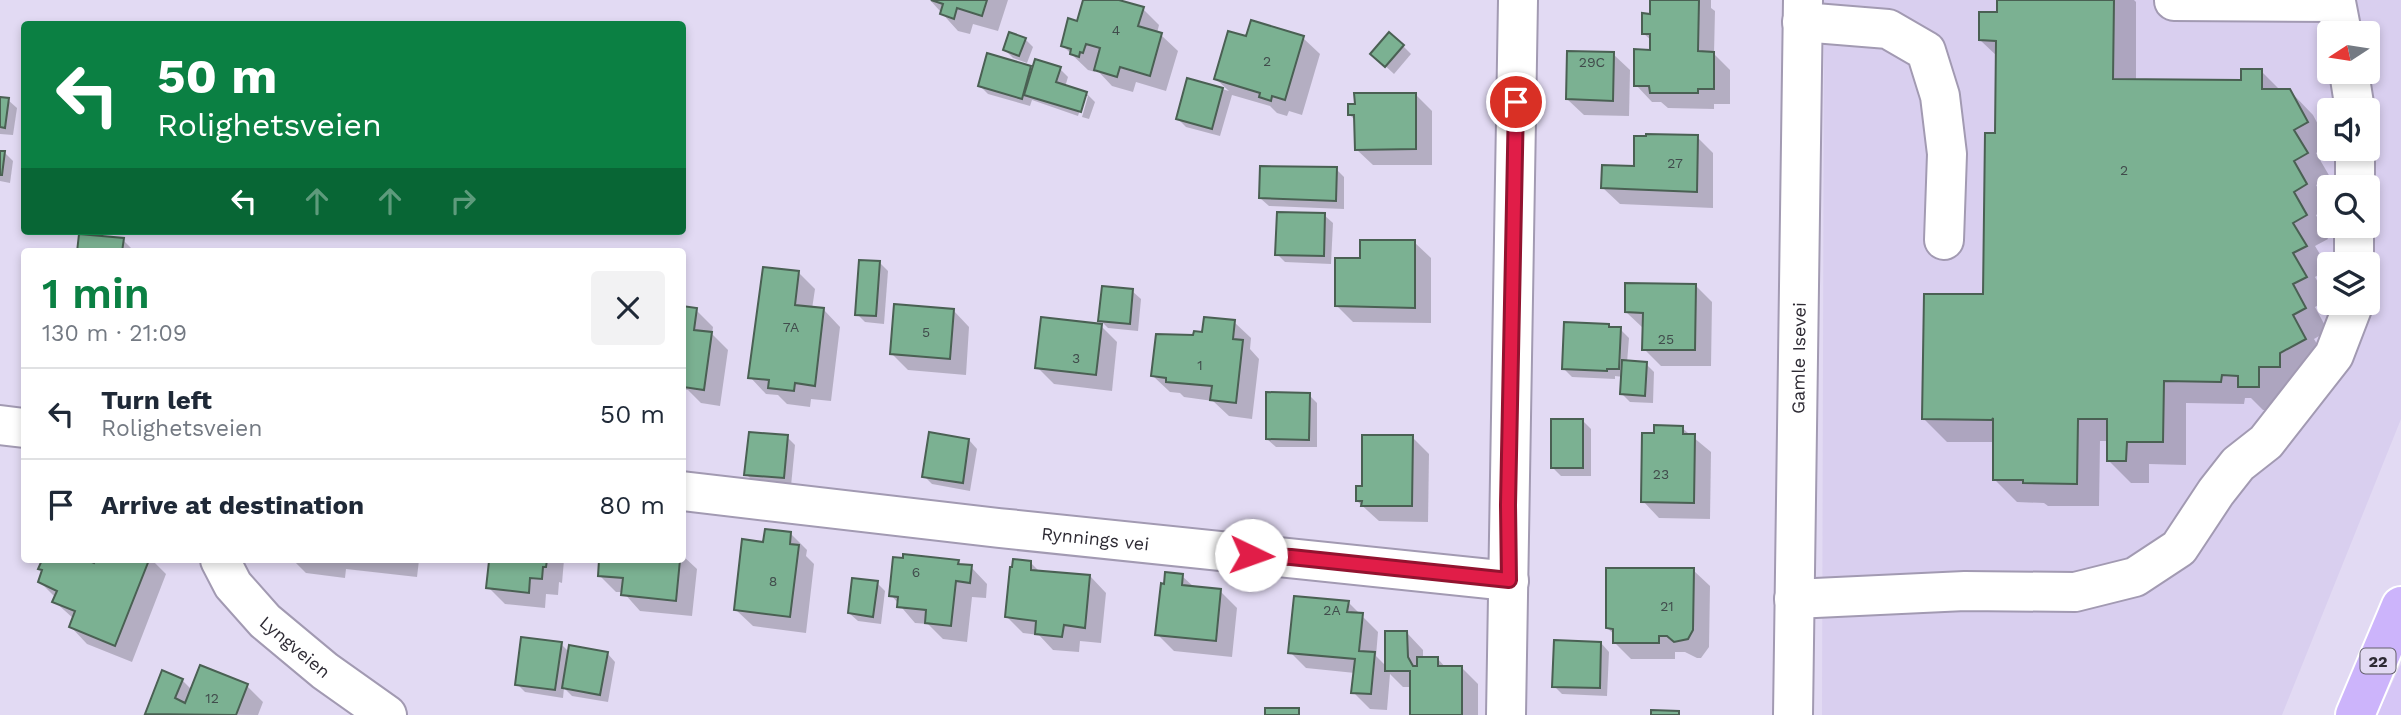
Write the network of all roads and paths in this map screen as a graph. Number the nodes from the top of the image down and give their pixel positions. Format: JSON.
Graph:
{"nodes":[{"id":1,"x":1518,"y":0,"type":"edge"},
{"id":2,"x":2174,"y":1,"type":"edge"},
{"id":3,"x":1802,"y":11,"type":"edge"},
{"id":4,"x":2338,"y":12,"type":"edge"},
{"id":5,"x":1944,"y":240,"type":"dead end"},
{"id":6,"x":2349,"y":315,"type":"edge"},
{"id":7,"x":0,"y":425,"type":"edge"},
{"id":8,"x":21,"y":428,"type":"edge"},
{"id":9,"x":686,"y":491,"type":"edge"},
{"id":10,"x":222,"y":563,"type":"edge"},
{"id":11,"x":1509,"y":580,"type":"junction"},
{"id":12,"x":1794,"y":599,"type":"junction"},
{"id":13,"x":2401,"y":606,"type":"edge"},
{"id":14,"x":387,"y":715,"type":"edge"},
{"id":15,"x":1506,"y":715,"type":"edge"},
{"id":16,"x":1793,"y":715,"type":"edge"},
{"id":17,"x":2356,"y":715,"type":"edge"}],
"edges":[{"from":1,"to":11,"type":"street"},
{"from":2,"to":4,"type":"street"},
{"from":3,"to":5,"type":"street"},
{"from":3,"to":12,"type":"street","name":"Gamle Isevei"},
{"from":6,"to":12,"type":"street"},
{"from":7,"to":8,"type":"street"},
{"from":9,"to":11,"type":"street","name":"Rynnings vei"},
{"from":10,"to":14,"type":"street","name":"Lyngveien"},
{"from":11,"to":15,"type":"street"},
{"from":12,"to":16,"type":"street","name":"Gamle Isevei"},
{"from":13,"to":17,"type":"highway","number":"22"}]}
